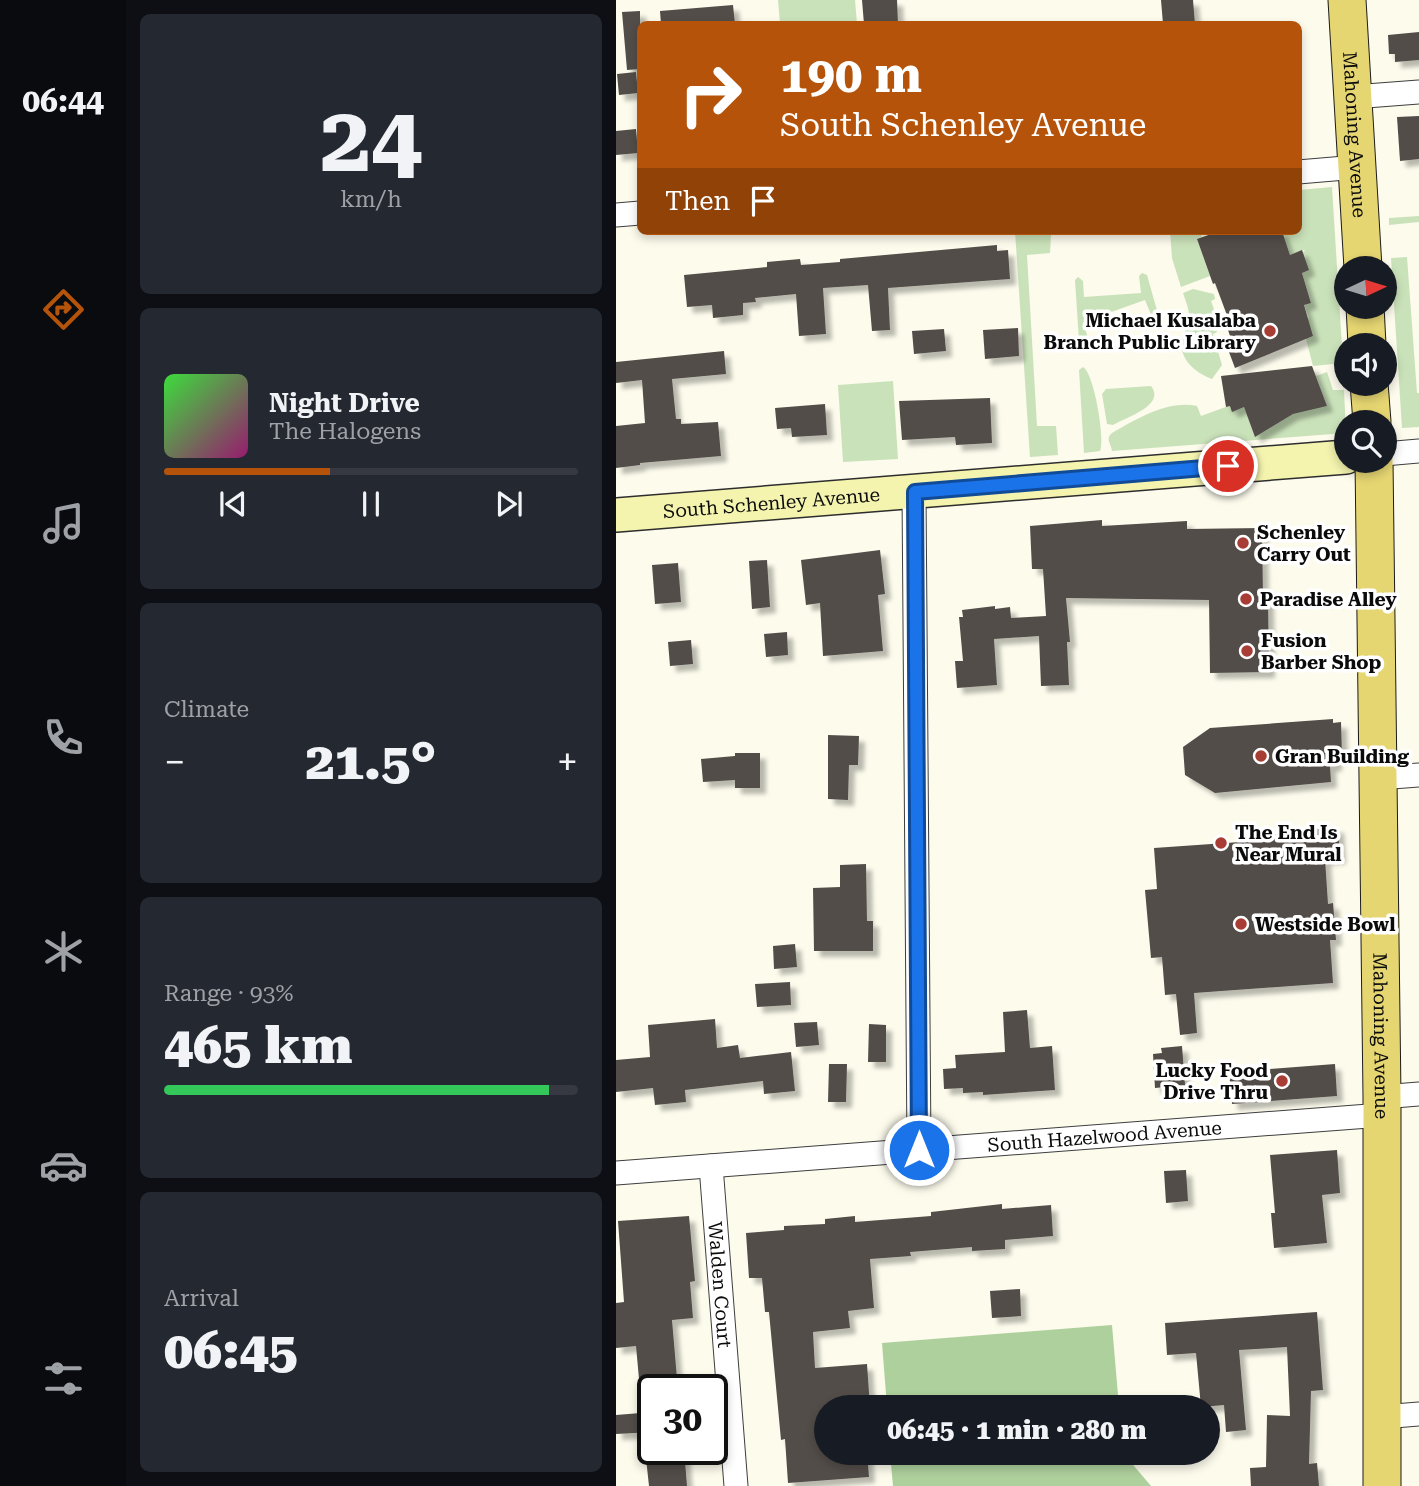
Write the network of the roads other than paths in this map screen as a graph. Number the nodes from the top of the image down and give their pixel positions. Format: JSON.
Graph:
{"nodes":[{"id":1,"x":1347,"y":0,"type":"edge"},
{"id":2,"x":1419,"y":92,"type":"edge"},
{"id":3,"x":1353,"y":97,"type":"junction"},
{"id":4,"x":1357,"y":167,"type":"junction"},
{"id":5,"x":1302,"y":172,"type":"edge"},
{"id":6,"x":637,"y":213,"type":"edge"},
{"id":7,"x":616,"y":215,"type":"edge"},
{"id":8,"x":1362,"y":256,"type":"edge"},
{"id":9,"x":1419,"y":451,"type":"edge"},
{"id":10,"x":1397,"y":453,"type":"edge"},
{"id":11,"x":1334,"y":458,"type":"edge"},
{"id":12,"x":1374,"y":473,"type":"edge"},
{"id":13,"x":915,"y":492,"type":"junction"},
{"id":14,"x":616,"y":515,"type":"edge"},
{"id":15,"x":1419,"y":775,"type":"edge"},
{"id":16,"x":1379,"y":778,"type":"junction"},
{"id":17,"x":1419,"y":1094,"type":"edge"},
{"id":18,"x":1382,"y":1106,"type":"junction"},
{"id":19,"x":919,"y":1150,"type":"junction"},
{"id":20,"x":711,"y":1166,"type":"junction"},
{"id":21,"x":616,"y":1173,"type":"edge"},
{"id":22,"x":1419,"y":1414,"type":"edge"},
{"id":23,"x":1382,"y":1417,"type":"junction"},
{"id":24,"x":736,"y":1486,"type":"edge"},
{"id":25,"x":1382,"y":1486,"type":"edge"}],
"edges":[{"from":1,"to":3,"type":"main road","name":"Mahoning Avenue"},
{"from":2,"to":3,"type":"street"},
{"from":3,"to":4,"type":"main road","name":"Mahoning Avenue"},
{"from":4,"to":5,"type":"street"},
{"from":4,"to":8,"type":"main road","name":"Mahoning Avenue"},
{"from":6,"to":7,"type":"street"},
{"from":9,"to":10,"type":"street"},
{"from":11,"to":13,"type":"street","name":"South Schenley Avenue"},
{"from":12,"to":16,"type":"main road","name":"Mahoning Avenue"},
{"from":13,"to":14,"type":"street","name":"South Schenley Avenue"},
{"from":13,"to":19,"type":"street"},
{"from":15,"to":16,"type":"street"},
{"from":16,"to":18,"type":"main road","name":"Mahoning Avenue"},
{"from":17,"to":18,"type":"street","name":"South Hazelwood Avenue"},
{"from":18,"to":19,"type":"street","name":"South Hazelwood Avenue"},
{"from":18,"to":23,"type":"main road","name":"Mahoning Avenue"},
{"from":19,"to":20,"type":"street","name":"South Hazelwood Avenue"},
{"from":20,"to":21,"type":"street","name":"South Hazelwood Avenue"},
{"from":20,"to":24,"type":"street","name":"Walden Court"},
{"from":22,"to":23,"type":"street"},
{"from":23,"to":25,"type":"main road","name":"Mahoning Avenue"}]}
